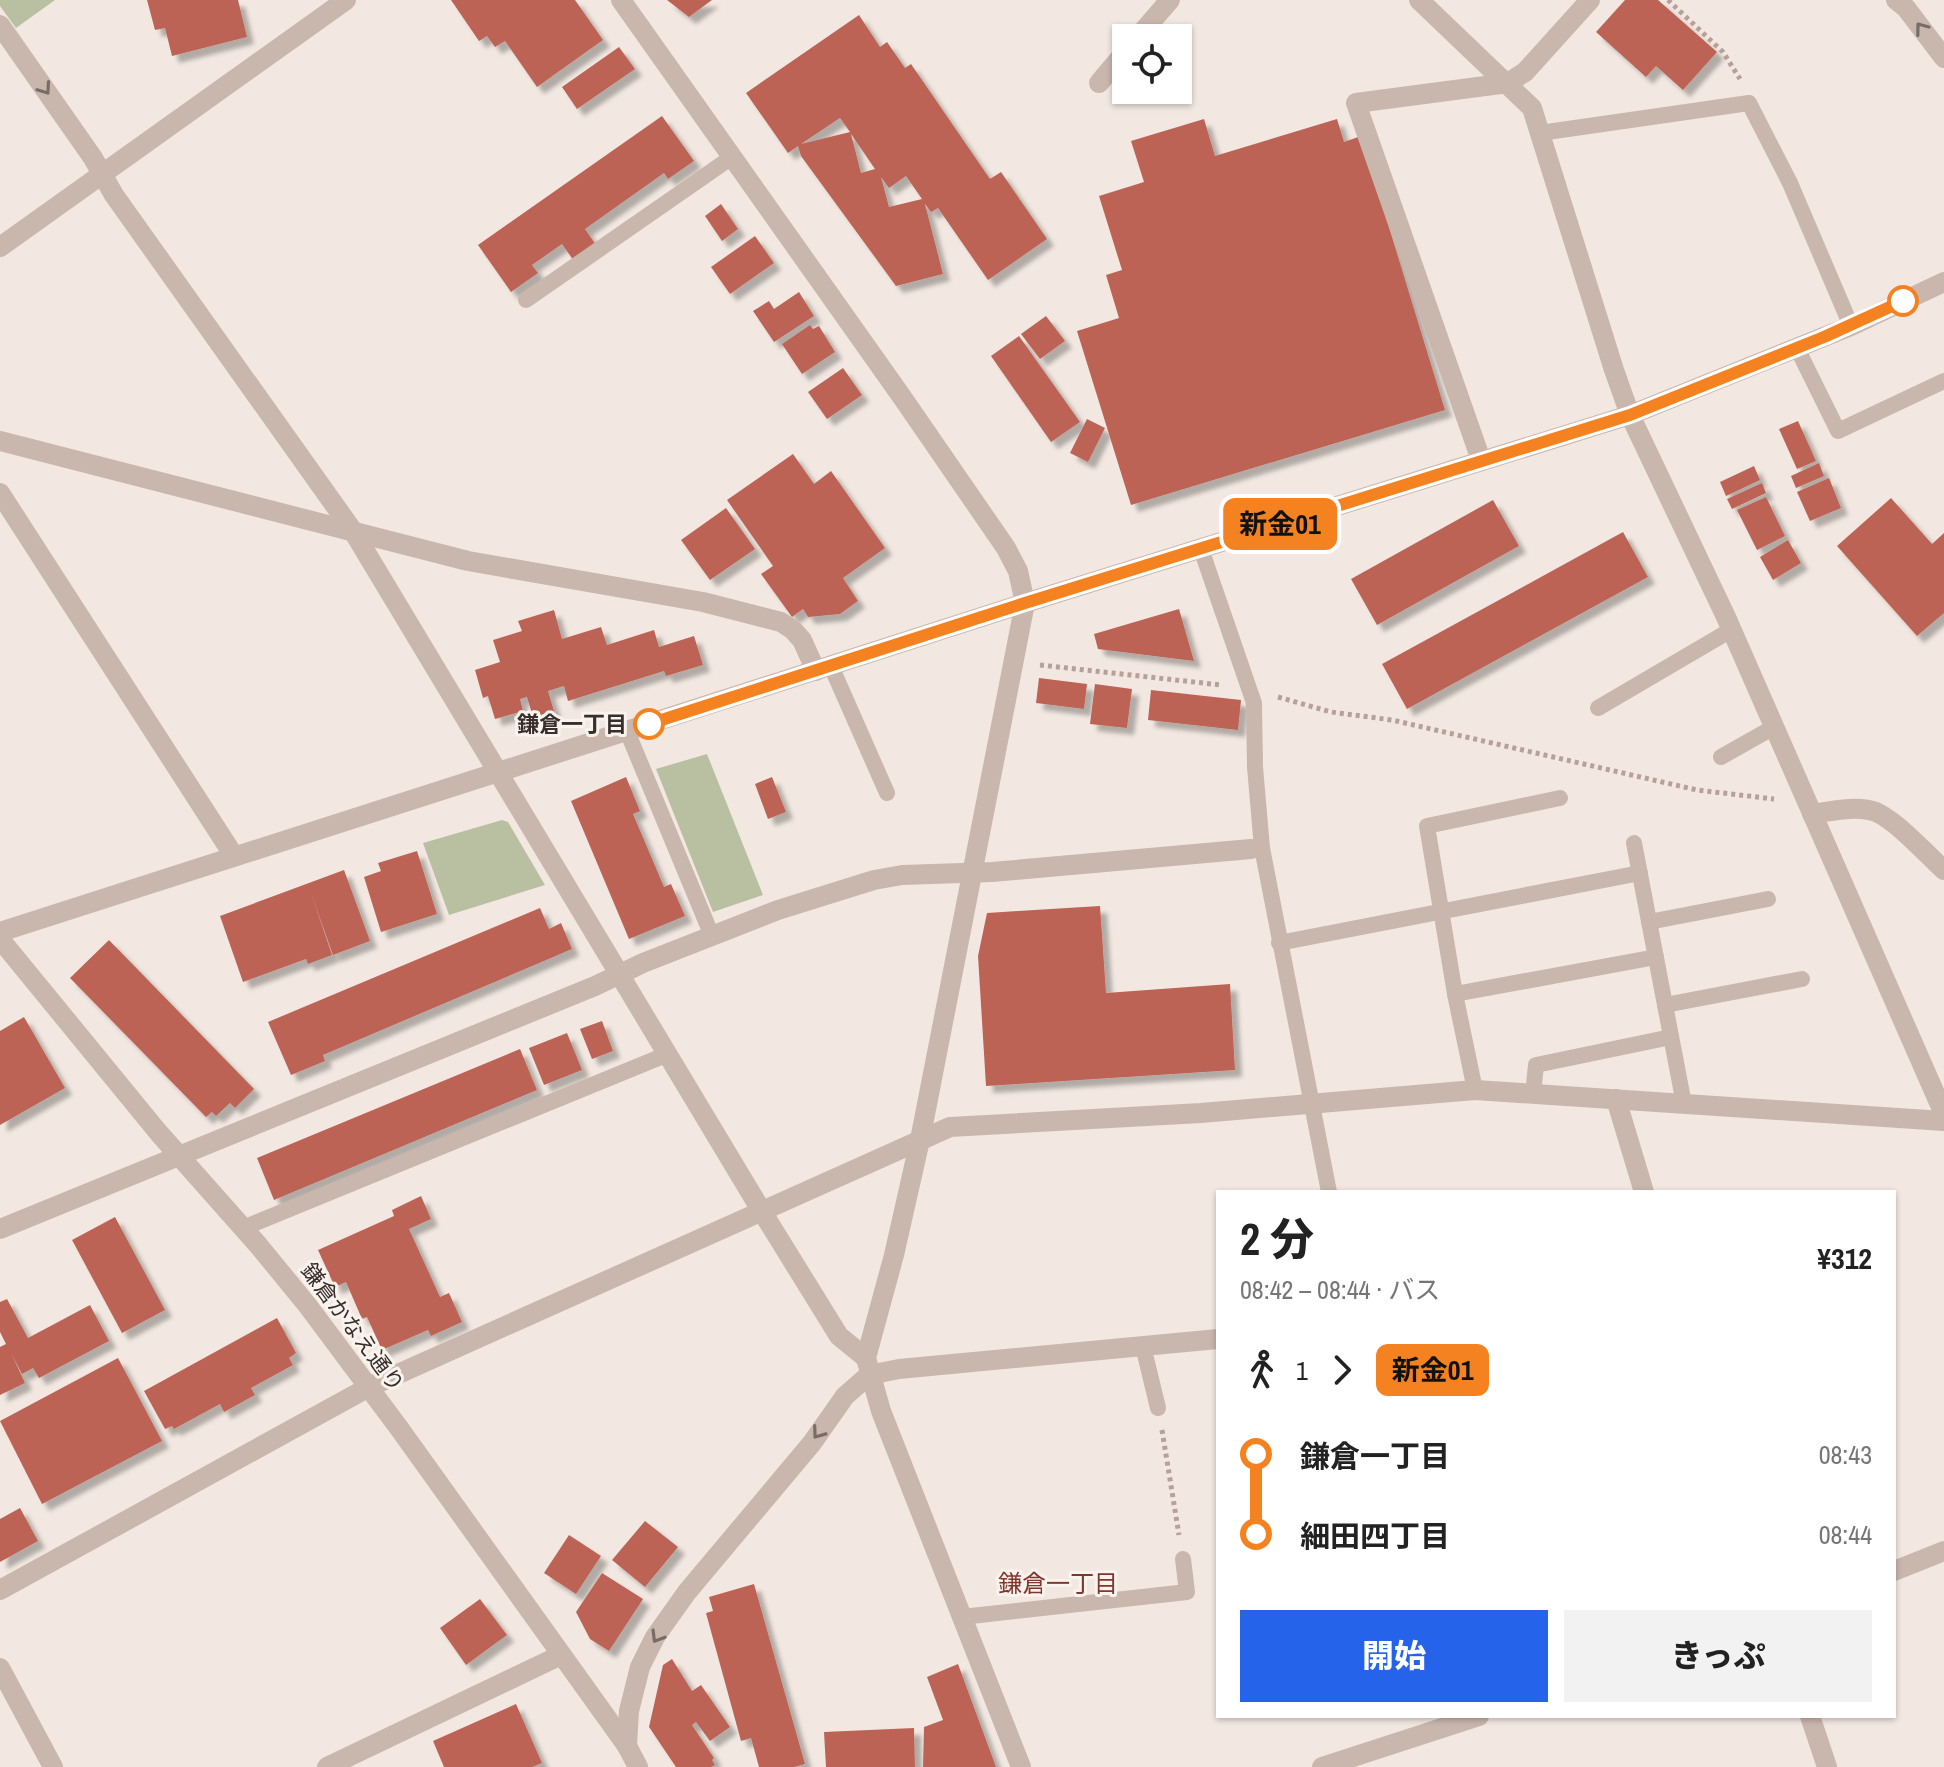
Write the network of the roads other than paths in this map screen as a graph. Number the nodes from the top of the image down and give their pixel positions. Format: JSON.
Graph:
{"nodes":[{"id":1,"x":346,"y":0,"type":"edge"},
{"id":2,"x":621,"y":0,"type":"edge"},
{"id":3,"x":1170,"y":0,"type":"edge"},
{"id":4,"x":1419,"y":0,"type":"edge"},
{"id":5,"x":1590,"y":0,"type":"edge"},
{"id":6,"x":1896,"y":0,"type":"edge"},
{"id":7,"x":1149,"y":24,"type":"edge"},
{"id":8,"x":0,"y":25,"type":"edge"},
{"id":9,"x":1944,"y":58,"type":"edge"},
{"id":10,"x":1112,"y":68,"type":"edge"},
{"id":11,"x":1099,"y":83,"type":"dead end"},
{"id":12,"x":1508,"y":83,"type":"junction"},
{"id":13,"x":1540,"y":133,"type":"junction"},
{"id":14,"x":732,"y":157,"type":"junction"},
{"id":15,"x":101,"y":173,"type":"junction"},
{"id":16,"x":0,"y":247,"type":"edge"},
{"id":17,"x":1944,"y":282,"type":"edge"},
{"id":18,"x":526,"y":300,"type":"dead end"},
{"id":19,"x":1851,"y":326,"type":"junction"},
{"id":20,"x":1797,"y":348,"type":"junction"},
{"id":21,"x":1944,"y":381,"type":"edge"},
{"id":22,"x":1630,"y":415,"type":"junction"},
{"id":23,"x":0,"y":441,"type":"edge"},
{"id":24,"x":1481,"y":460,"type":"junction"},
{"id":25,"x":0,"y":493,"type":"edge"},
{"id":26,"x":353,"y":531,"type":"junction"},
{"id":27,"x":1201,"y":549,"type":"junction"},
{"id":28,"x":1025,"y":603,"type":"junction"},
{"id":29,"x":1731,"y":630,"type":"junction"},
{"id":30,"x":824,"y":669,"type":"junction"},
{"id":31,"x":1598,"y":708,"type":"dead end"},
{"id":32,"x":1774,"y":727,"type":"junction"},
{"id":33,"x":627,"y":731,"type":"junction"},
{"id":34,"x":1721,"y":757,"type":"dead end"},
{"id":35,"x":498,"y":773,"type":"junction"},
{"id":36,"x":887,"y":793,"type":"dead end"},
{"id":37,"x":1560,"y":798,"type":"dead end"},
{"id":38,"x":1812,"y":814,"type":"junction"},
{"id":39,"x":1634,"y":843,"type":"dead end"},
{"id":40,"x":1256,"y":848,"type":"junction"},
{"id":41,"x":234,"y":856,"type":"junction"},
{"id":42,"x":1944,"y":870,"type":"edge"},
{"id":43,"x":972,"y":872,"type":"junction"},
{"id":44,"x":1640,"y":873,"type":"junction"},
{"id":45,"x":1768,"y":899,"type":"dead end"},
{"id":46,"x":1441,"y":911,"type":"junction"},
{"id":47,"x":1649,"y":922,"type":"junction"},
{"id":48,"x":0,"y":932,"type":"edge"},
{"id":49,"x":712,"y":936,"type":"junction"},
{"id":50,"x":0,"y":939,"type":"edge"},
{"id":51,"x":1279,"y":943,"type":"junction"},
{"id":52,"x":1656,"y":957,"type":"junction"},
{"id":53,"x":620,"y":974,"type":"junction"},
{"id":54,"x":1802,"y":979,"type":"dead end"},
{"id":55,"x":1455,"y":994,"type":"junction"},
{"id":56,"x":1665,"y":1005,"type":"junction"},
{"id":57,"x":1671,"y":1037,"type":"junction"},
{"id":58,"x":668,"y":1054,"type":"junction"},
{"id":59,"x":1475,"y":1090,"type":"junction"},
{"id":60,"x":1533,"y":1094,"type":"junction"},
{"id":61,"x":1616,"y":1099,"type":"junction"},
{"id":62,"x":1311,"y":1104,"type":"junction"},
{"id":63,"x":1684,"y":1104,"type":"junction"},
{"id":64,"x":1944,"y":1114,"type":"edge"},
{"id":65,"x":1944,"y":1121,"type":"edge"},
{"id":66,"x":920,"y":1140,"type":"junction"},
{"id":67,"x":180,"y":1157,"type":"junction"},
{"id":68,"x":1329,"y":1190,"type":"edge"},
{"id":69,"x":1643,"y":1190,"type":"edge"},
{"id":70,"x":761,"y":1210,"type":"junction"},
{"id":71,"x":243,"y":1228,"type":"junction"},
{"id":72,"x":0,"y":1229,"type":"edge"},
{"id":73,"x":1216,"y":1339,"type":"edge"},
{"id":74,"x":1143,"y":1346,"type":"junction"},
{"id":75,"x":867,"y":1366,"type":"junction"},
{"id":76,"x":369,"y":1387,"type":"junction"},
{"id":77,"x":1158,"y":1408,"type":"road end"},
{"id":78,"x":1944,"y":1551,"type":"edge"},
{"id":79,"x":1183,"y":1559,"type":"road end"},
{"id":80,"x":1896,"y":1570,"type":"edge"},
{"id":81,"x":0,"y":1590,"type":"edge"},
{"id":82,"x":962,"y":1617,"type":"junction"},
{"id":83,"x":561,"y":1655,"type":"junction"},
{"id":84,"x":0,"y":1668,"type":"edge"},
{"id":85,"x":1473,"y":1718,"type":"edge"},
{"id":86,"x":1811,"y":1718,"type":"edge"},
{"id":87,"x":627,"y":1746,"type":"junction"},
{"id":88,"x":53,"y":1767,"type":"edge"},
{"id":89,"x":327,"y":1767,"type":"edge"},
{"id":90,"x":638,"y":1767,"type":"edge"},
{"id":91,"x":1021,"y":1767,"type":"edge"},
{"id":92,"x":1322,"y":1767,"type":"edge"},
{"id":93,"x":1827,"y":1767,"type":"edge"}],
"edges":[{"from":1,"to":15,"type":"street"},
{"from":2,"to":14,"type":"street"},
{"from":3,"to":7,"type":"street"},
{"from":4,"to":12,"type":"street"},
{"from":5,"to":12,"type":"street"},
{"from":9,"to":6,"type":"street","one_way":true},
{"from":8,"to":15,"type":"street","one_way":true},
{"from":10,"to":11,"type":"street"},
{"from":12,"to":13,"type":"street"},
{"from":12,"to":24,"type":"street"},
{"from":13,"to":19,"type":"lane"},
{"from":13,"to":22,"type":"street"},
{"from":14,"to":18,"type":"lane"},
{"from":14,"to":28,"type":"street"},
{"from":15,"to":16,"type":"street"},
{"from":15,"to":26,"type":"street"},
{"from":17,"to":19,"type":"street"},
{"from":19,"to":20,"type":"street"},
{"from":20,"to":21,"type":"lane"},
{"from":20,"to":22,"type":"street"},
{"from":22,"to":24,"type":"street"},
{"from":22,"to":29,"type":"street"},
{"from":23,"to":26,"type":"street"},
{"from":24,"to":27,"type":"street"},
{"from":25,"to":41,"type":"street"},
{"from":26,"to":30,"type":"street"},
{"from":26,"to":35,"type":"street"},
{"from":27,"to":28,"type":"street"},
{"from":27,"to":40,"type":"lane"},
{"from":28,"to":30,"type":"street"},
{"from":28,"to":43,"type":"street"},
{"from":29,"to":31,"type":"lane"},
{"from":29,"to":32,"type":"street"},
{"from":30,"to":33,"type":"street"},
{"from":30,"to":36,"type":"lane"},
{"from":32,"to":34,"type":"lane"},
{"from":32,"to":38,"type":"street"},
{"from":33,"to":35,"type":"street"},
{"from":33,"to":49,"type":"lane"},
{"from":35,"to":41,"type":"street"},
{"from":35,"to":53,"type":"street"},
{"from":37,"to":46,"type":"lane"},
{"from":38,"to":42,"type":"street"},
{"from":38,"to":64,"type":"street"},
{"from":39,"to":44,"type":"lane"},
{"from":40,"to":43,"type":"street"},
{"from":40,"to":51,"type":"lane"},
{"from":41,"to":48,"type":"street"},
{"from":43,"to":49,"type":"street"},
{"from":43,"to":66,"type":"street"},
{"from":44,"to":46,"type":"lane"},
{"from":44,"to":47,"type":"lane"},
{"from":45,"to":47,"type":"lane"},
{"from":46,"to":51,"type":"lane"},
{"from":46,"to":55,"type":"lane"},
{"from":47,"to":52,"type":"lane"},
{"from":49,"to":53,"type":"street"},
{"from":50,"to":67,"type":"street","name":"鎌倉かなえ通り"},
{"from":51,"to":62,"type":"lane"},
{"from":52,"to":55,"type":"lane"},
{"from":52,"to":56,"type":"lane"},
{"from":53,"to":58,"type":"street"},
{"from":53,"to":67,"type":"street"},
{"from":54,"to":56,"type":"lane"},
{"from":55,"to":59,"type":"lane"},
{"from":56,"to":57,"type":"lane"},
{"from":57,"to":60,"type":"lane"},
{"from":57,"to":63,"type":"lane"},
{"from":58,"to":70,"type":"street"},
{"from":58,"to":71,"type":"lane"},
{"from":59,"to":60,"type":"street"},
{"from":59,"to":62,"type":"street"},
{"from":60,"to":61,"type":"street"},
{"from":61,"to":63,"type":"street"},
{"from":61,"to":69,"type":"street"},
{"from":62,"to":66,"type":"street"},
{"from":62,"to":68,"type":"lane"},
{"from":63,"to":65,"type":"street"},
{"from":66,"to":70,"type":"street"},
{"from":66,"to":75,"type":"street"},
{"from":67,"to":71,"type":"street","name":"鎌倉かなえ通り"},
{"from":67,"to":72,"type":"street"},
{"from":70,"to":75,"type":"street"},
{"from":70,"to":76,"type":"street"},
{"from":71,"to":76,"type":"street","name":"鎌倉かなえ通り"},
{"from":73,"to":74,"type":"street"},
{"from":74,"to":75,"type":"street"},
{"from":74,"to":77,"type":"lane"},
{"from":75,"to":82,"type":"street"},
{"from":75,"to":87,"type":"street","one_way":true},
{"from":76,"to":81,"type":"street"},
{"from":76,"to":83,"type":"street","name":"鎌倉かなえ通り"},
{"from":78,"to":80,"type":"street"},
{"from":79,"to":82,"type":"lane"},
{"from":82,"to":91,"type":"street"},
{"from":83,"to":87,"type":"street","name":"鎌倉かなえ通り"},
{"from":83,"to":89,"type":"street"},
{"from":84,"to":88,"type":"street"},
{"from":85,"to":92,"type":"street"},
{"from":86,"to":93,"type":"street"},
{"from":87,"to":90,"type":"street","name":"鎌倉かなえ通り"}]}
